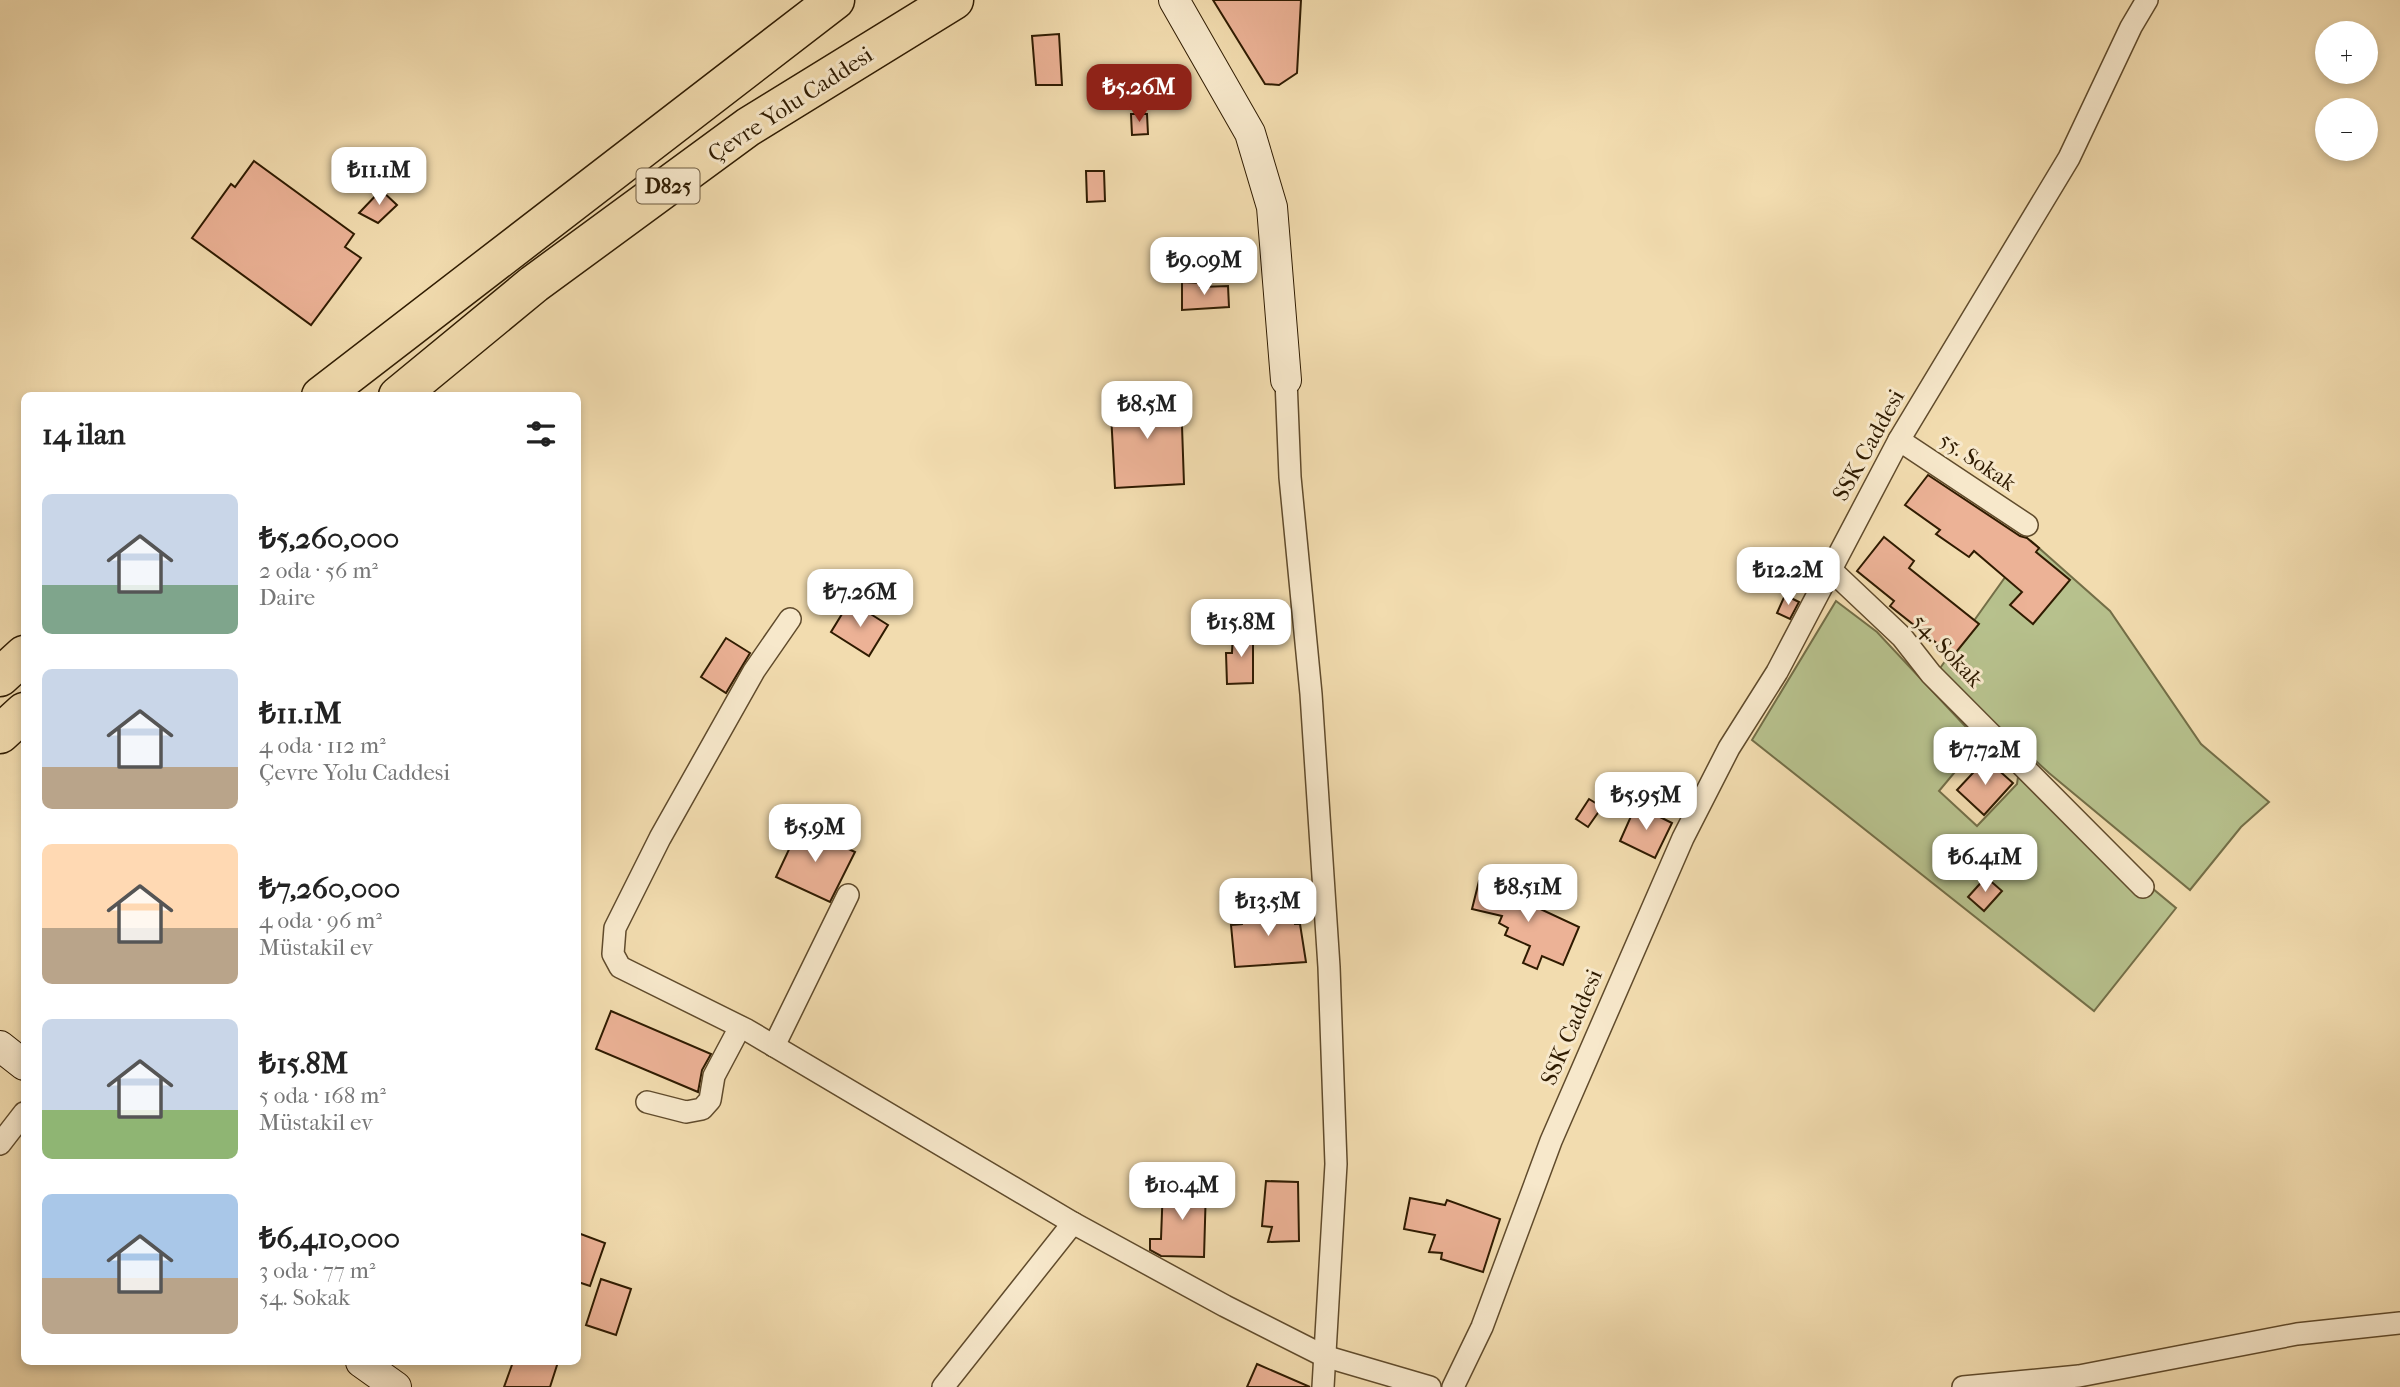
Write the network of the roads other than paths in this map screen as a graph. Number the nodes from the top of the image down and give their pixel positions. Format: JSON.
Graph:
{"nodes":[{"id":1,"x":835,"y":0,"type":"edge"},
{"id":2,"x":954,"y":0,"type":"edge"},
{"id":3,"x":1160,"y":0,"type":"edge"},
{"id":4,"x":1174,"y":0,"type":"edge"},
{"id":5,"x":2147,"y":0,"type":"edge"},
{"id":6,"x":1201,"y":50,"type":"junction"},
{"id":7,"x":1286,"y":380,"type":"joint"},
{"id":8,"x":326,"y":392,"type":"edge"},
{"id":9,"x":403,"y":392,"type":"edge"},
{"id":10,"x":1899,"y":440,"type":"junction"},
{"id":11,"x":2027,"y":525,"type":"dead end"},
{"id":12,"x":1830,"y":569,"type":"junction"},
{"id":13,"x":790,"y":619,"type":"dead end"},
{"id":14,"x":21,"y":657,"type":"edge"},
{"id":15,"x":0,"y":677,"type":"edge"},
{"id":16,"x":21,"y":715,"type":"edge"},
{"id":17,"x":0,"y":734,"type":"edge"},
{"id":18,"x":2143,"y":887,"type":"dead end"},
{"id":19,"x":848,"y":895,"type":"dead end"},
{"id":20,"x":740,"y":1027,"type":"junction"},
{"id":21,"x":0,"y":1046,"type":"edge"},
{"id":22,"x":774,"y":1046,"type":"junction"},
{"id":23,"x":21,"y":1063,"type":"edge"},
{"id":24,"x":647,"y":1102,"type":"dead end"},
{"id":25,"x":21,"y":1117,"type":"edge"},
{"id":26,"x":0,"y":1144,"type":"edge"},
{"id":27,"x":1073,"y":1223,"type":"junction"},
{"id":28,"x":2400,"y":1323,"type":"edge"},
{"id":29,"x":1324,"y":1356,"type":"junction"},
{"id":30,"x":365,"y":1365,"type":"edge"},
{"id":31,"x":396,"y":1387,"type":"edge"},
{"id":32,"x":943,"y":1387,"type":"edge"},
{"id":33,"x":1323,"y":1387,"type":"edge"},
{"id":34,"x":1430,"y":1387,"type":"edge"},
{"id":35,"x":1453,"y":1387,"type":"edge"},
{"id":36,"x":1963,"y":1387,"type":"edge"}],
"edges":[{"from":1,"to":8,"type":"highway","number":"D825"},
{"from":2,"to":9,"type":"highway","name":"Çevre Yolu Caddesi","number":"D825"},
{"from":3,"to":6,"type":"street"},
{"from":4,"to":6,"type":"street"},
{"from":5,"to":10,"type":"street","name":"SSK Caddesi"},
{"from":6,"to":7,"type":"street"},
{"from":7,"to":29,"type":"street"},
{"from":10,"to":11,"type":"street","name":"55. Sokak"},
{"from":10,"to":12,"type":"street","name":"SSK Caddesi"},
{"from":12,"to":18,"type":"street","name":"54. Sokak"},
{"from":12,"to":35,"type":"street","name":"SSK Caddesi"},
{"from":13,"to":20,"type":"street"},
{"from":14,"to":15,"type":"highway"},
{"from":16,"to":17,"type":"highway"},
{"from":19,"to":22,"type":"street"},
{"from":20,"to":22,"type":"street"},
{"from":20,"to":24,"type":"street"},
{"from":21,"to":23,"type":"street"},
{"from":22,"to":27,"type":"street"},
{"from":25,"to":26,"type":"street"},
{"from":27,"to":29,"type":"street"},
{"from":27,"to":32,"type":"street"},
{"from":28,"to":36,"type":"street"},
{"from":29,"to":33,"type":"street"},
{"from":29,"to":34,"type":"street"},
{"from":30,"to":31,"type":"street"}]}
